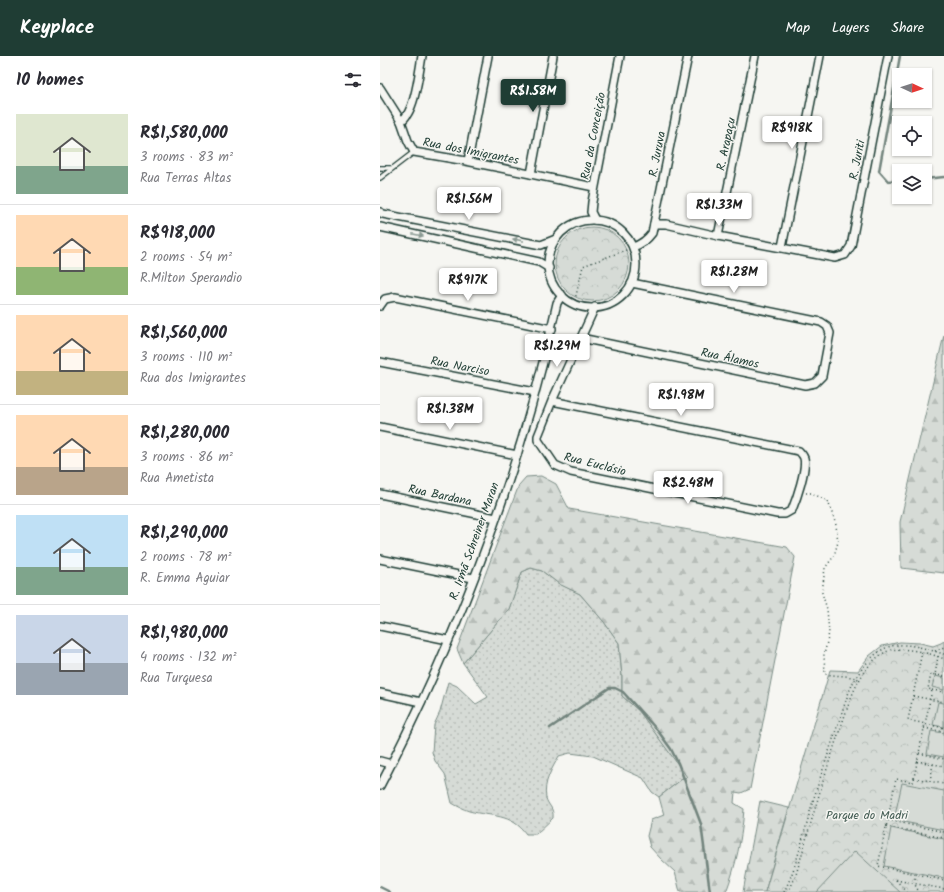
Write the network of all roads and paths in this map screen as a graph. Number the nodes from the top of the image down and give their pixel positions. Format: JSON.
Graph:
{"nodes":[{"id":1,"x":422,"y":56,"type":"edge"},
{"id":2,"x":488,"y":56,"type":"edge"},
{"id":3,"x":553,"y":56,"type":"edge"},
{"id":4,"x":620,"y":56,"type":"edge"},
{"id":5,"x":688,"y":56,"type":"edge"},
{"id":6,"x":755,"y":56,"type":"edge"},
{"id":7,"x":820,"y":56,"type":"edge"},
{"id":8,"x":888,"y":56,"type":"edge"},
{"id":9,"x":380,"y":88,"type":"edge"},
{"id":10,"x":401,"y":122,"type":"junction"},
{"id":11,"x":414,"y":152,"type":"junction"},
{"id":12,"x":468,"y":161,"type":"junction"},
{"id":13,"x":380,"y":168,"type":"edge"},
{"id":14,"x":394,"y":168,"type":"junction"},
{"id":15,"x":531,"y":174,"type":"junction"},
{"id":16,"x":380,"y":178,"type":"edge"},
{"id":17,"x":594,"y":187,"type":"junction"},
{"id":18,"x":380,"y":212,"type":"edge"},
{"id":19,"x":596,"y":220,"type":"junction"},
{"id":20,"x":654,"y":224,"type":"junction"},
{"id":21,"x":380,"y":227,"type":"edge"},
{"id":22,"x":718,"y":236,"type":"junction"},
{"id":23,"x":556,"y":239,"type":"junction"},
{"id":24,"x":633,"y":247,"type":"junction"},
{"id":25,"x":782,"y":247,"type":"junction"},
{"id":26,"x":549,"y":268,"type":"junction"},
{"id":27,"x":632,"y":282,"type":"junction"},
{"id":28,"x":562,"y":295,"type":"junction"},
{"id":29,"x":574,"y":304,"type":"junction"},
{"id":30,"x":380,"y":306,"type":"edge"},
{"id":31,"x":595,"y":307,"type":"junction"},
{"id":32,"x":552,"y":329,"type":"junction"},
{"id":33,"x":581,"y":338,"type":"junction"},
{"id":34,"x":380,"y":362,"type":"edge"},
{"id":35,"x":535,"y":392,"type":"junction"},
{"id":36,"x":552,"y":401,"type":"junction"},
{"id":37,"x":380,"y":427,"type":"edge"},
{"id":38,"x":517,"y":454,"type":"junction"},
{"id":39,"x":380,"y":494,"type":"edge"},
{"id":40,"x":798,"y":494,"type":"junction"},
{"id":41,"x":496,"y":518,"type":"junction"},
{"id":42,"x":380,"y":559,"type":"edge"},
{"id":43,"x":473,"y":578,"type":"junction"},
{"id":44,"x":380,"y":626,"type":"edge"},
{"id":45,"x":448,"y":640,"type":"junction"},
{"id":46,"x":944,"y":647,"type":"edge"},
{"id":47,"x":922,"y":652,"type":"junction"},
{"id":48,"x":935,"y":652,"type":"junction"},
{"id":49,"x":944,"y":654,"type":"edge"},
{"id":50,"x":938,"y":656,"type":"junction"},
{"id":51,"x":944,"y":659,"type":"edge"},
{"id":52,"x":935,"y":674,"type":"junction"},
{"id":53,"x":944,"y":676,"type":"edge"},
{"id":54,"x":856,"y":678,"type":"junction"},
{"id":55,"x":860,"y":679,"type":"junction"},
{"id":56,"x":932,"y":690,"type":"junction"},
{"id":57,"x":944,"y":692,"type":"edge"},
{"id":58,"x":380,"y":693,"type":"edge"},
{"id":59,"x":913,"y":696,"type":"junction"},
{"id":60,"x":930,"y":699,"type":"junction"},
{"id":61,"x":421,"y":702,"type":"junction"},
{"id":62,"x":944,"y":702,"type":"edge"},
{"id":63,"x":925,"y":724,"type":"junction"},
{"id":64,"x":924,"y":728,"type":"junction"},
{"id":65,"x":944,"y":728,"type":"edge"},
{"id":66,"x":944,"y":732,"type":"edge"},
{"id":67,"x":919,"y":754,"type":"junction"},
{"id":68,"x":944,"y":759,"type":"edge"},
{"id":69,"x":380,"y":761,"type":"edge"},
{"id":70,"x":917,"y":761,"type":"junction"},
{"id":71,"x":391,"y":764,"type":"junction"},
{"id":72,"x":933,"y":764,"type":"junction"},
{"id":73,"x":944,"y":766,"type":"edge"},
{"id":74,"x":914,"y":778,"type":"junction"},
{"id":75,"x":930,"y":781,"type":"junction"},
{"id":76,"x":944,"y":784,"type":"edge"},
{"id":77,"x":380,"y":786,"type":"edge"},
{"id":78,"x":888,"y":820,"type":"junction"},
{"id":79,"x":886,"y":826,"type":"junction"},
{"id":80,"x":925,"y":828,"type":"junction"},
{"id":81,"x":944,"y":832,"type":"edge"},
{"id":82,"x":924,"y":834,"type":"junction"},
{"id":83,"x":944,"y":838,"type":"edge"},
{"id":84,"x":916,"y":874,"type":"junction"},
{"id":85,"x":944,"y":880,"type":"edge"},
{"id":86,"x":914,"y":883,"type":"junction"},
{"id":87,"x":944,"y":889,"type":"edge"},
{"id":88,"x":784,"y":892,"type":"edge"},
{"id":89,"x":788,"y":892,"type":"edge"},
{"id":90,"x":907,"y":892,"type":"edge"},
{"id":91,"x":919,"y":892,"type":"edge"}],
"edges":[{"from":1,"to":10,"type":"street"},
{"from":2,"to":12,"type":"street"},
{"from":3,"to":15,"type":"street"},
{"from":4,"to":17,"type":"street","name":"Rua da Conceição"},
{"from":5,"to":20,"type":"street","name":"R. Juruva"},
{"from":6,"to":22,"type":"street","name":"R. Arapaçu"},
{"from":7,"to":25,"type":"street"},
{"from":8,"to":25,"type":"street","name":"R. Juriti"},
{"from":9,"to":10,"type":"street","name":"Rua dos Imigrantes"},
{"from":10,"to":11,"type":"street","name":"Rua dos Imigrantes"},
{"from":11,"to":12,"type":"street","name":"Rua dos Imigrantes"},
{"from":11,"to":14,"type":"lane"},
{"from":12,"to":15,"type":"street","name":"Rua dos Imigrantes"},
{"from":13,"to":14,"type":"lane"},
{"from":14,"to":16,"type":"lane"},
{"from":15,"to":17,"type":"street","name":"Rua dos Imigrantes"},
{"from":17,"to":19,"type":"street","name":"Rua da Conceição"},
{"from":23,"to":18,"type":"street","one_way":true},
{"from":19,"to":23,"type":"street"},
{"from":19,"to":24,"type":"street"},
{"from":20,"to":22,"type":"street"},
{"from":20,"to":24,"type":"street","name":"R. Juruva"},
{"from":21,"to":26,"type":"street","one_way":true},
{"from":22,"to":25,"type":"street"},
{"from":23,"to":26,"type":"street"},
{"from":24,"to":27,"type":"street"},
{"from":24,"to":29,"type":"path"},
{"from":26,"to":28,"type":"street"},
{"from":27,"to":31,"type":"street"},
{"from":27,"to":33,"type":"street","name":"Rua Álamos"},
{"from":28,"to":29,"type":"street"},
{"from":28,"to":32,"type":"street","name":"R. Irmã Schreiner Maran"},
{"from":29,"to":31,"type":"street"},
{"from":30,"to":32,"type":"street"},
{"from":31,"to":33,"type":"street"},
{"from":32,"to":35,"type":"street","name":"R. Irmã Schreiner Maran"},
{"from":33,"to":36,"type":"street"},
{"from":34,"to":35,"type":"street","name":"Rua Narciso"},
{"from":35,"to":38,"type":"street","name":"R. Irmã Schreiner Maran"},
{"from":36,"to":40,"type":"street","name":"Rua Euclásio"},
{"from":36,"to":40,"type":"street","name":"Rua Euclásio"},
{"from":37,"to":38,"type":"street"},
{"from":38,"to":41,"type":"street","name":"R. Irmã Schreiner Maran"},
{"from":39,"to":41,"type":"street","name":"Rua Bardana"},
{"from":40,"to":54,"type":"path"},
{"from":41,"to":43,"type":"street","name":"R. Irmã Schreiner Maran"},
{"from":42,"to":43,"type":"street"},
{"from":43,"to":45,"type":"street","name":"R. Irmã Schreiner Maran"},
{"from":44,"to":45,"type":"street"},
{"from":45,"to":61,"type":"street","name":"R. Irmã Schreiner Maran"},
{"from":46,"to":48,"type":"path"},
{"from":47,"to":50,"type":"path"},
{"from":47,"to":55,"type":"path"},
{"from":47,"to":59,"type":"path"},
{"from":48,"to":49,"type":"path"},
{"from":48,"to":54,"type":"path"},
{"from":50,"to":51,"type":"path"},
{"from":50,"to":52,"type":"path"},
{"from":52,"to":53,"type":"path"},
{"from":52,"to":56,"type":"path"},
{"from":54,"to":55,"type":"path"},
{"from":54,"to":88,"type":"path"},
{"from":55,"to":89,"type":"path"},
{"from":56,"to":57,"type":"path"},
{"from":56,"to":60,"type":"path"},
{"from":58,"to":61,"type":"street"},
{"from":59,"to":60,"type":"path"},
{"from":59,"to":63,"type":"path"},
{"from":60,"to":62,"type":"path"},
{"from":60,"to":63,"type":"path"},
{"from":61,"to":71,"type":"street","name":"R. Irmã Schreiner Maran"},
{"from":63,"to":64,"type":"path"},
{"from":63,"to":65,"type":"path"},
{"from":64,"to":66,"type":"path"},
{"from":64,"to":67,"type":"path"},
{"from":67,"to":68,"type":"path"},
{"from":67,"to":70,"type":"path"},
{"from":69,"to":71,"type":"street"},
{"from":70,"to":72,"type":"path"},
{"from":70,"to":74,"type":"path"},
{"from":71,"to":77,"type":"street","name":"R. Irmã Schreiner Maran"},
{"from":72,"to":73,"type":"path"},
{"from":72,"to":75,"type":"path"},
{"from":74,"to":75,"type":"path"},
{"from":74,"to":78,"type":"path"},
{"from":75,"to":76,"type":"path"},
{"from":78,"to":79,"type":"path"},
{"from":78,"to":80,"type":"path"},
{"from":79,"to":82,"type":"path"},
{"from":79,"to":84,"type":"path"},
{"from":80,"to":81,"type":"path"},
{"from":80,"to":82,"type":"path"},
{"from":82,"to":83,"type":"path"},
{"from":84,"to":85,"type":"path"},
{"from":84,"to":86,"type":"path"},
{"from":86,"to":87,"type":"path"},
{"from":86,"to":90,"type":"path"},
{"from":86,"to":91,"type":"path"}]}
